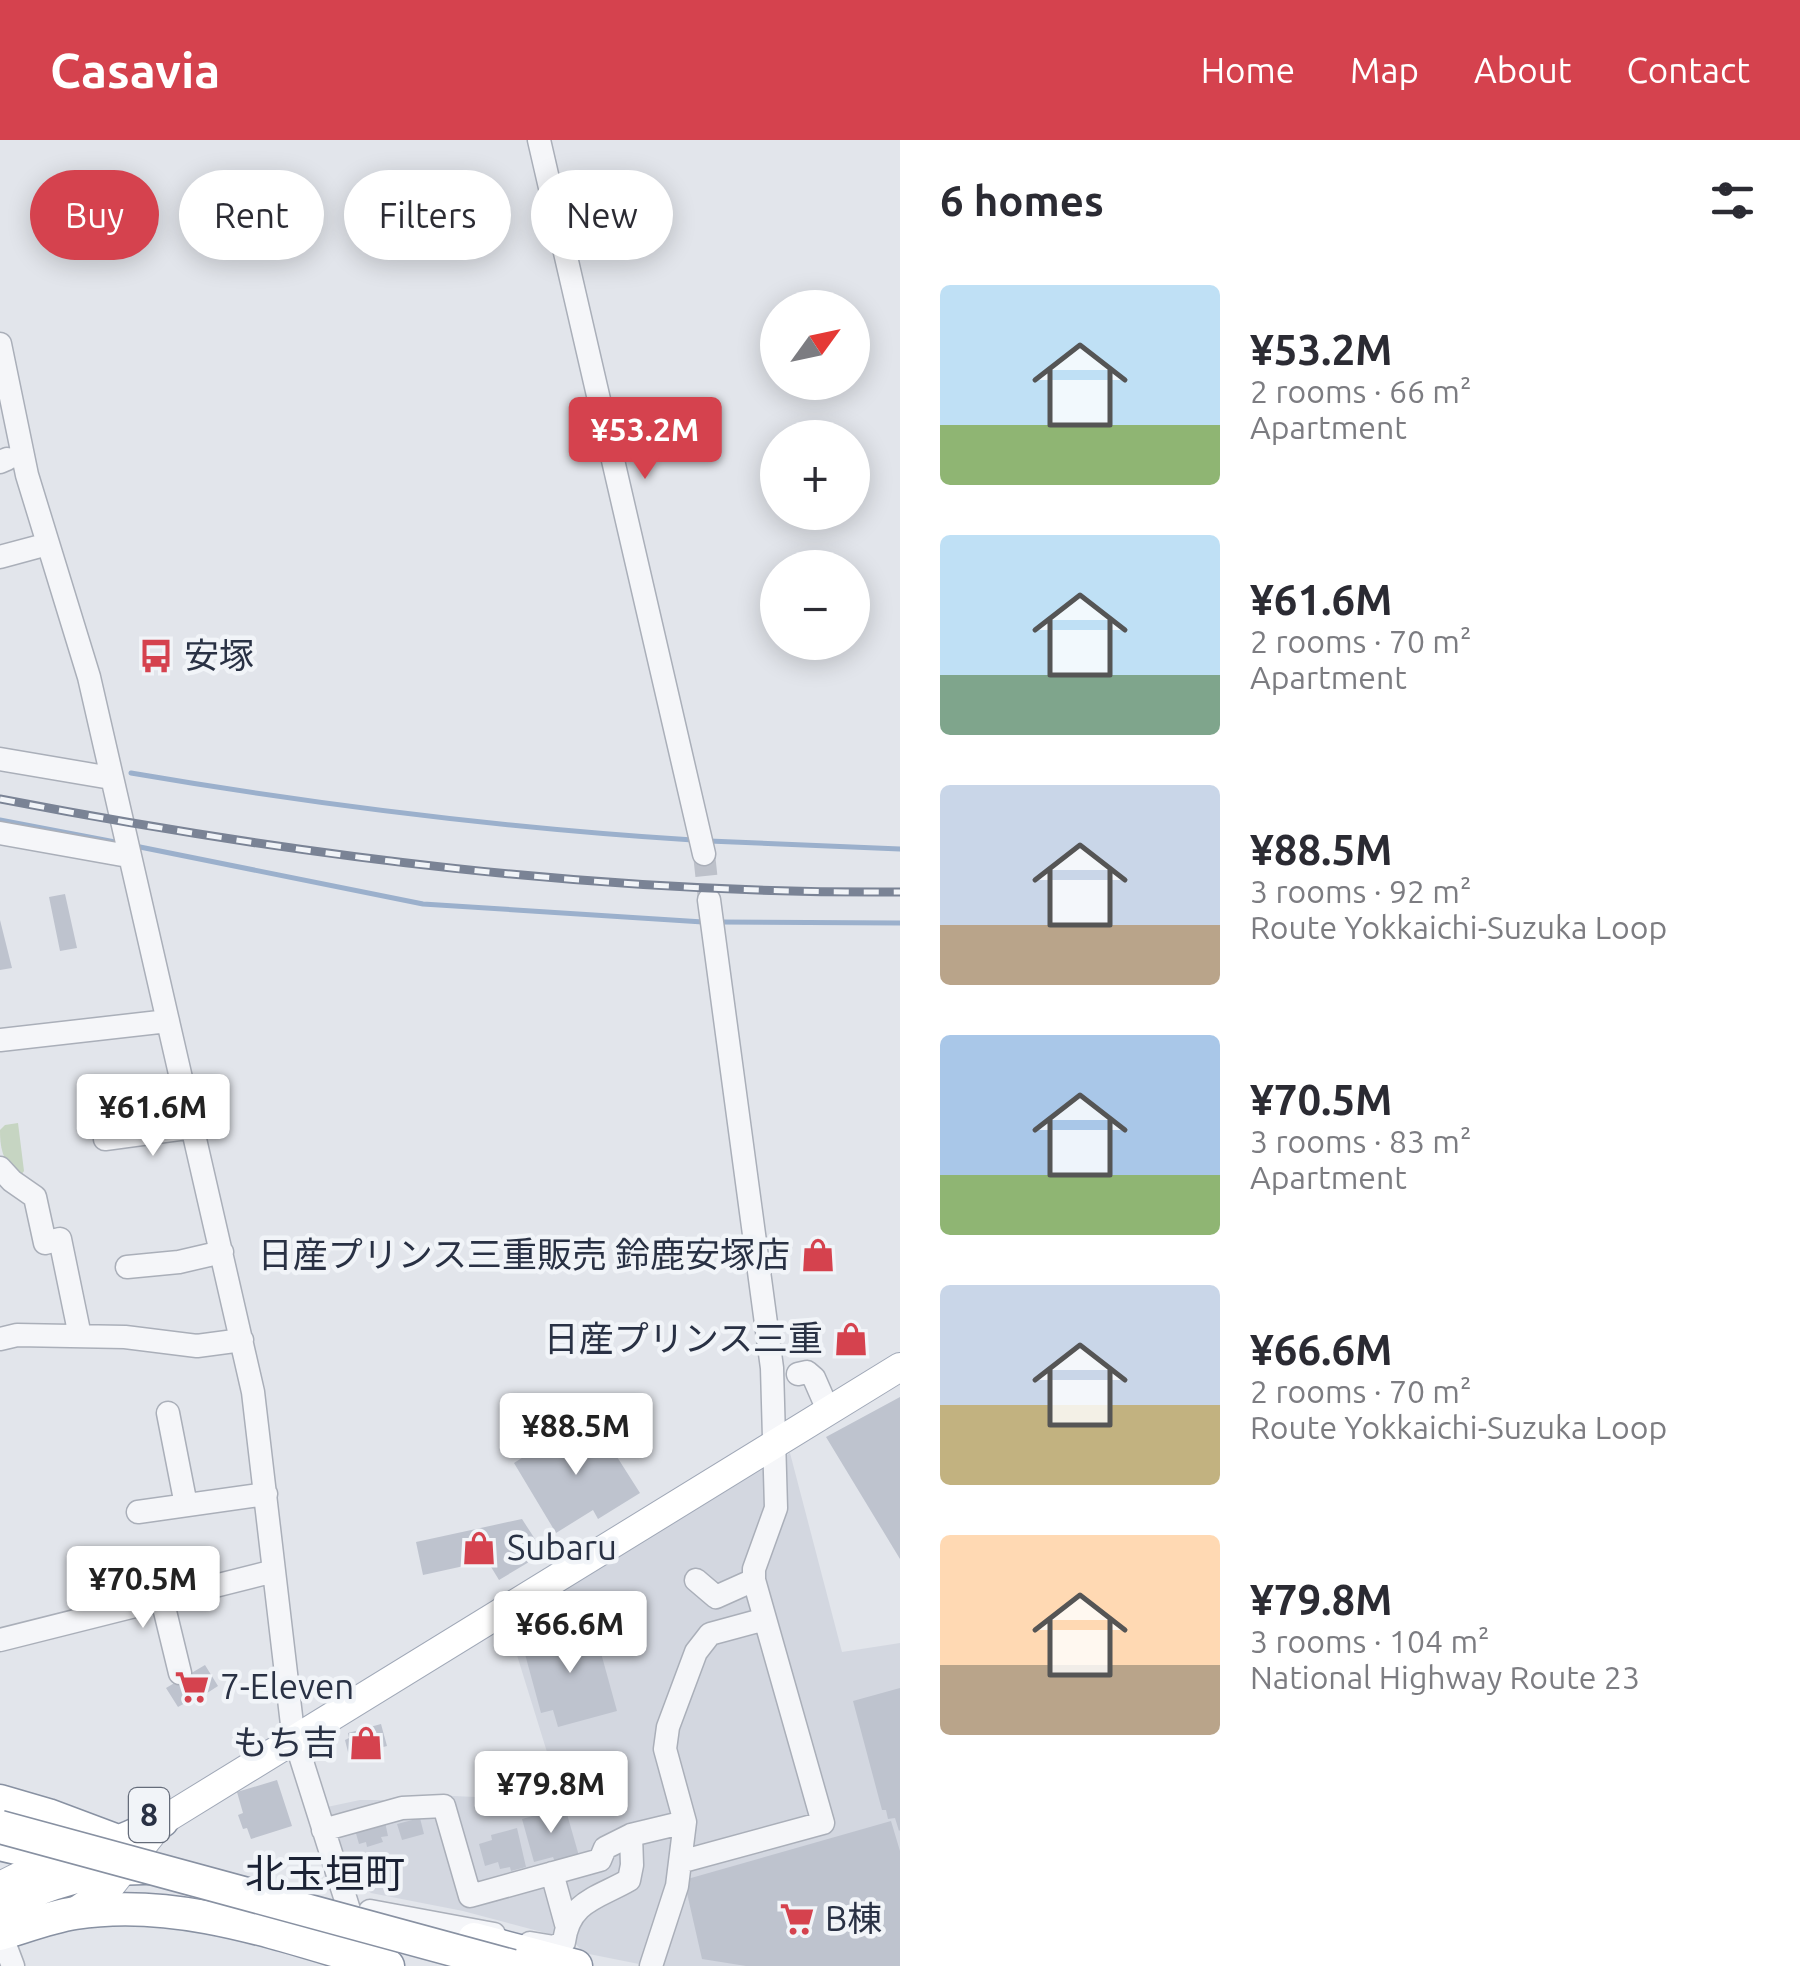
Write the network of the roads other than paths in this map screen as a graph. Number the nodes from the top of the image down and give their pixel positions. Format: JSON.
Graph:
{"nodes":[{"id":1,"x":539,"y":140,"type":"edge"},
{"id":2,"x":0,"y":344,"type":"edge"},
{"id":3,"x":48,"y":544,"type":"junction"},
{"id":4,"x":0,"y":557,"type":"edge"},
{"id":5,"x":0,"y":759,"type":"edge"},
{"id":6,"x":111,"y":778,"type":"junction"},
{"id":7,"x":0,"y":833,"type":"edge"},
{"id":8,"x":702,"y":845,"type":"tunnel mouth"},
{"id":9,"x":126,"y":848,"type":"junction"},
{"id":10,"x":710,"y":914,"type":"tunnel mouth"},
{"id":11,"x":168,"y":1021,"type":"junction"},
{"id":12,"x":0,"y":1040,"type":"edge"},
{"id":13,"x":194,"y":1127,"type":"junction"},
{"id":14,"x":106,"y":1139,"type":"dead end"},
{"id":15,"x":0,"y":1168,"type":"edge"},
{"id":16,"x":222,"y":1252,"type":"junction"},
{"id":17,"x":127,"y":1267,"type":"dead end"},
{"id":18,"x":80,"y":1336,"type":"junction"},
{"id":19,"x":0,"y":1339,"type":"edge"},
{"id":20,"x":242,"y":1340,"type":"junction"},
{"id":21,"x":900,"y":1367,"type":"edge"},
{"id":22,"x":798,"y":1374,"type":"dead end"},
{"id":23,"x":828,"y":1410,"type":"junction"},
{"id":24,"x":168,"y":1413,"type":"dead end"},
{"id":25,"x":775,"y":1442,"type":"junction"},
{"id":26,"x":266,"y":1494,"type":"junction"},
{"id":27,"x":186,"y":1505,"type":"junction"},
{"id":28,"x":138,"y":1512,"type":"dead end"},
{"id":29,"x":274,"y":1571,"type":"junction"},
{"id":30,"x":696,"y":1580,"type":"dead end"},
{"id":31,"x":754,"y":1580,"type":"junction"},
{"id":32,"x":162,"y":1599,"type":"junction"},
{"id":33,"x":766,"y":1619,"type":"junction"},
{"id":34,"x":0,"y":1640,"type":"edge"},
{"id":35,"x":180,"y":1674,"type":"dead end"},
{"id":36,"x":302,"y":1733,"type":"junction"},
{"id":37,"x":0,"y":1802,"type":"edge"},
{"id":38,"x":162,"y":1822,"type":"joint"},
{"id":39,"x":684,"y":1822,"type":"junction"},
{"id":40,"x":0,"y":1828,"type":"edge"},
{"id":41,"x":322,"y":1830,"type":"junction"},
{"id":42,"x":631,"y":1834,"type":"junction"},
{"id":43,"x":0,"y":1841,"type":"edge"},
{"id":44,"x":124,"y":1849,"type":"junction"},
{"id":45,"x":64,"y":1854,"type":"junction"},
{"id":46,"x":680,"y":1862,"type":"junction"},
{"id":47,"x":552,"y":1874,"type":"junction"},
{"id":48,"x":0,"y":1886,"type":"edge"},
{"id":49,"x":0,"y":1906,"type":"edge"},
{"id":50,"x":358,"y":1909,"type":"junction"},
{"id":51,"x":72,"y":1914,"type":"junction"},
{"id":52,"x":566,"y":1924,"type":"junction"},
{"id":53,"x":0,"y":1934,"type":"edge"},
{"id":54,"x":374,"y":1964,"type":"edge"},
{"id":55,"x":13,"y":1966,"type":"edge"},
{"id":56,"x":466,"y":1966,"type":"edge"},
{"id":57,"x":512,"y":1966,"type":"edge"},
{"id":58,"x":576,"y":1966,"type":"edge"},
{"id":59,"x":651,"y":1966,"type":"edge"}],
"edges":[{"from":1,"to":8,"type":"street"},
{"from":2,"to":3,"type":"street"},
{"from":3,"to":4,"type":"street"},
{"from":3,"to":6,"type":"street"},
{"from":5,"to":6,"type":"street"},
{"from":6,"to":9,"type":"street"},
{"from":7,"to":9,"type":"street"},
{"from":9,"to":11,"type":"street"},
{"from":10,"to":25,"type":"street"},
{"from":11,"to":12,"type":"street"},
{"from":11,"to":13,"type":"street"},
{"from":13,"to":14,"type":"street"},
{"from":13,"to":16,"type":"street"},
{"from":15,"to":18,"type":"street"},
{"from":16,"to":17,"type":"street"},
{"from":16,"to":20,"type":"street"},
{"from":18,"to":19,"type":"street"},
{"from":18,"to":20,"type":"street"},
{"from":20,"to":26,"type":"street"},
{"from":21,"to":23,"type":"main road","number":"8"},
{"from":22,"to":23,"type":"street"},
{"from":23,"to":25,"type":"main road","number":"8"},
{"from":24,"to":27,"type":"street"},
{"from":25,"to":31,"type":"street"},
{"from":25,"to":36,"type":"main road","number":"8"},
{"from":26,"to":27,"type":"street"},
{"from":26,"to":29,"type":"street"},
{"from":27,"to":28,"type":"street"},
{"from":29,"to":32,"type":"street"},
{"from":29,"to":36,"type":"street"},
{"from":30,"to":31,"type":"street"},
{"from":31,"to":33,"type":"street"},
{"from":32,"to":34,"type":"street"},
{"from":32,"to":35,"type":"street"},
{"from":33,"to":39,"type":"street"},
{"from":33,"to":46,"type":"street"},
{"from":36,"to":38,"type":"main road","number":"8"},
{"from":36,"to":41,"type":"street"},
{"from":36,"to":44,"type":"main road","number":"8"},
{"from":37,"to":44,"type":"highway"},
{"from":38,"to":44,"type":"highway"},
{"from":39,"to":42,"type":"street"},
{"from":39,"to":46,"type":"street"},
{"from":40,"to":57,"type":"highway","bridge":true},
{"from":41,"to":47,"type":"street"},
{"from":41,"to":50,"type":"street"},
{"from":42,"to":47,"type":"street"},
{"from":42,"to":52,"type":"street"},
{"from":43,"to":45,"type":"highway"},
{"from":43,"to":56,"type":"highway"},
{"from":44,"to":45,"type":"highway"},
{"from":44,"to":49,"type":"highway"},
{"from":44,"to":50,"type":"highway"},
{"from":44,"to":51,"type":"main road","number":"8"},
{"from":45,"to":48,"type":"main road"},
{"from":46,"to":59,"type":"street"},
{"from":47,"to":52,"type":"street"},
{"from":50,"to":52,"type":"street"},
{"from":50,"to":54,"type":"street"},
{"from":50,"to":58,"type":"highway"},
{"from":51,"to":53,"type":"highway"},
{"from":51,"to":54,"type":"highway"},
{"from":53,"to":55,"type":"street"}]}
